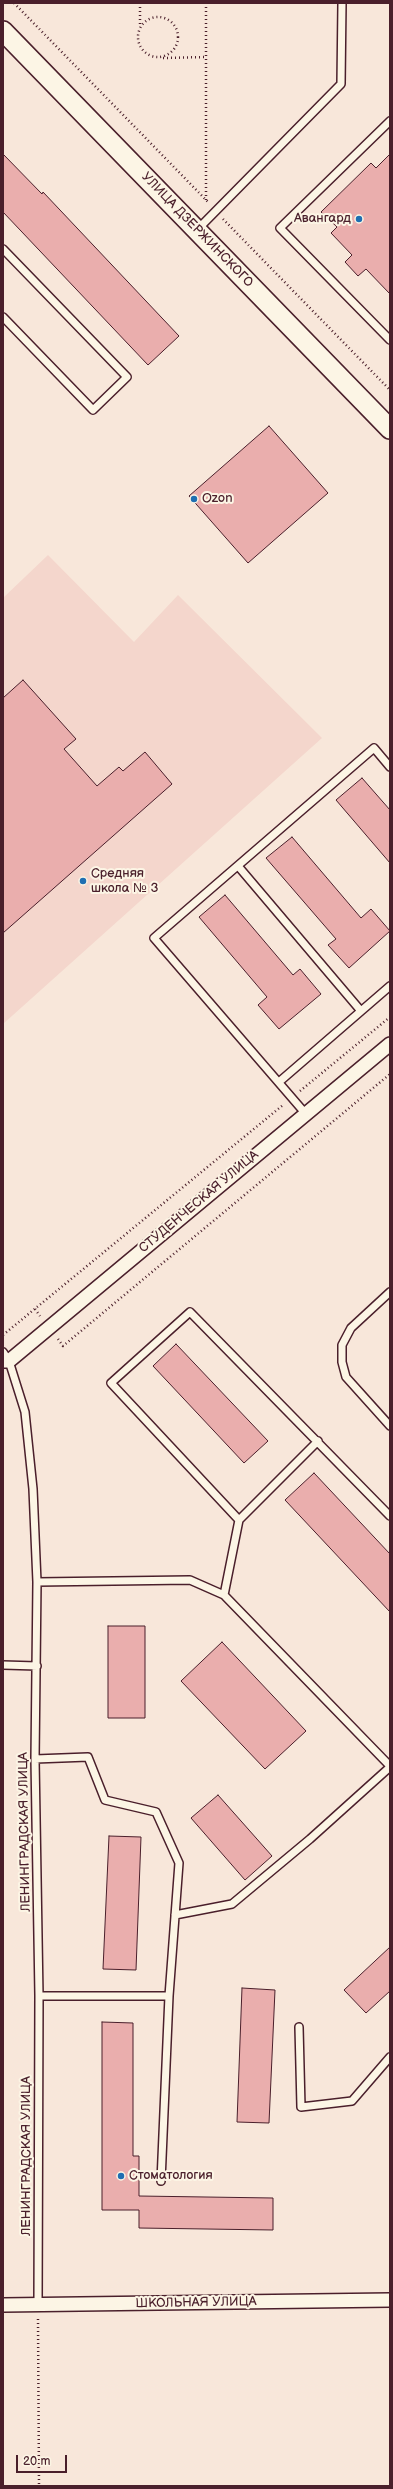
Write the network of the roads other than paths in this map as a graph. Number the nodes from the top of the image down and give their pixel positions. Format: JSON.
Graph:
{"nodes":[{"id":1,"x":342,"y":3,"type":"edge"},
{"id":2,"x":3,"y":31,"type":"edge"},
{"id":3,"x":390,"y":120,"type":"edge"},
{"id":4,"x":196,"y":230,"type":"junction"},
{"id":5,"x":3,"y":249,"type":"edge"},
{"id":6,"x":3,"y":317,"type":"edge"},
{"id":7,"x":390,"y":340,"type":"edge"},
{"id":8,"x":390,"y":429,"type":"edge"},
{"id":9,"x":390,"y":767,"type":"edge"},
{"id":10,"x":238,"y":866,"type":"junction"},
{"id":11,"x":390,"y":986,"type":"edge"},
{"id":12,"x":361,"y":1011,"type":"junction"},
{"id":13,"x":390,"y":1044,"type":"edge"},
{"id":14,"x":279,"y":1082,"type":"junction"},
{"id":15,"x":305,"y":1113,"type":"junction"},
{"id":16,"x":390,"y":1292,"type":"edge"},
{"id":17,"x":5,"y":1358,"type":"edge"},
{"id":18,"x":390,"y":1426,"type":"edge"},
{"id":19,"x":318,"y":1441,"type":"junction"},
{"id":20,"x":390,"y":1516,"type":"edge"},
{"id":21,"x":238,"y":1520,"type":"junction"},
{"id":22,"x":37,"y":1582,"type":"junction"},
{"id":23,"x":224,"y":1595,"type":"junction"},
{"id":24,"x":3,"y":1665,"type":"edge"},
{"id":25,"x":37,"y":1666,"type":"junction"},
{"id":26,"x":35,"y":1759,"type":"junction"},
{"id":27,"x":390,"y":1767,"type":"edge"},
{"id":28,"x":175,"y":1915,"type":"junction"},
{"id":29,"x":39,"y":1996,"type":"junction"},
{"id":30,"x":169,"y":1996,"type":"junction"},
{"id":31,"x":299,"y":2027,"type":"dead end"},
{"id":32,"x":390,"y":2057,"type":"edge"},
{"id":33,"x":161,"y":2182,"type":"dead end"},
{"id":34,"x":390,"y":2300,"type":"edge"},
{"id":35,"x":3,"y":2305,"type":"edge"},
{"id":36,"x":38,"y":2305,"type":"junction"}],
"edges":[{"from":1,"to":4,"type":"lane"},
{"from":2,"to":4,"type":"street","name":"УЛИЦА ДЗЕРЖИНСКОГО"},
{"from":3,"to":7,"type":"lane"},
{"from":4,"to":8,"type":"street","name":"УЛИЦА ДЗЕРЖИНСКОГО"},
{"from":5,"to":6,"type":"lane"},
{"from":9,"to":10,"type":"lane"},
{"from":10,"to":12,"type":"lane"},
{"from":10,"to":14,"type":"lane"},
{"from":11,"to":12,"type":"lane"},
{"from":12,"to":14,"type":"lane"},
{"from":13,"to":15,"type":"street","name":"СТУДЕНЧЕСКАЯ УЛИЦА"},
{"from":14,"to":15,"type":"lane"},
{"from":15,"to":17,"type":"street","name":"СТУДЕНЧЕСКАЯ УЛИЦА"},
{"from":16,"to":18,"type":"lane"},
{"from":17,"to":22,"type":"lane","name":"ЛЕНИНГРАДСКАЯ УЛИЦА"},
{"from":19,"to":20,"type":"lane"},
{"from":19,"to":21,"type":"lane"},
{"from":19,"to":21,"type":"lane"},
{"from":21,"to":23,"type":"lane"},
{"from":22,"to":23,"type":"lane"},
{"from":22,"to":25,"type":"lane","name":"ЛЕНИНГРАДСКАЯ УЛИЦА"},
{"from":23,"to":27,"type":"lane"},
{"from":24,"to":25,"type":"lane"},
{"from":25,"to":26,"type":"lane","name":"ЛЕНИНГРАДСКАЯ УЛИЦА"},
{"from":26,"to":28,"type":"lane"},
{"from":26,"to":29,"type":"lane","name":"ЛЕНИНГРАДСКАЯ УЛИЦА"},
{"from":27,"to":28,"type":"lane"},
{"from":28,"to":30,"type":"lane"},
{"from":29,"to":30,"type":"lane"},
{"from":29,"to":36,"type":"lane","name":"ЛЕНИНГРАДСКАЯ УЛИЦА"},
{"from":30,"to":33,"type":"lane"},
{"from":31,"to":32,"type":"lane"},
{"from":34,"to":36,"type":"street","name":"ШКОЛЬНАЯ УЛИЦА"},
{"from":35,"to":36,"type":"street","name":"ШКОЛЬНАЯ УЛИЦА"}]}
